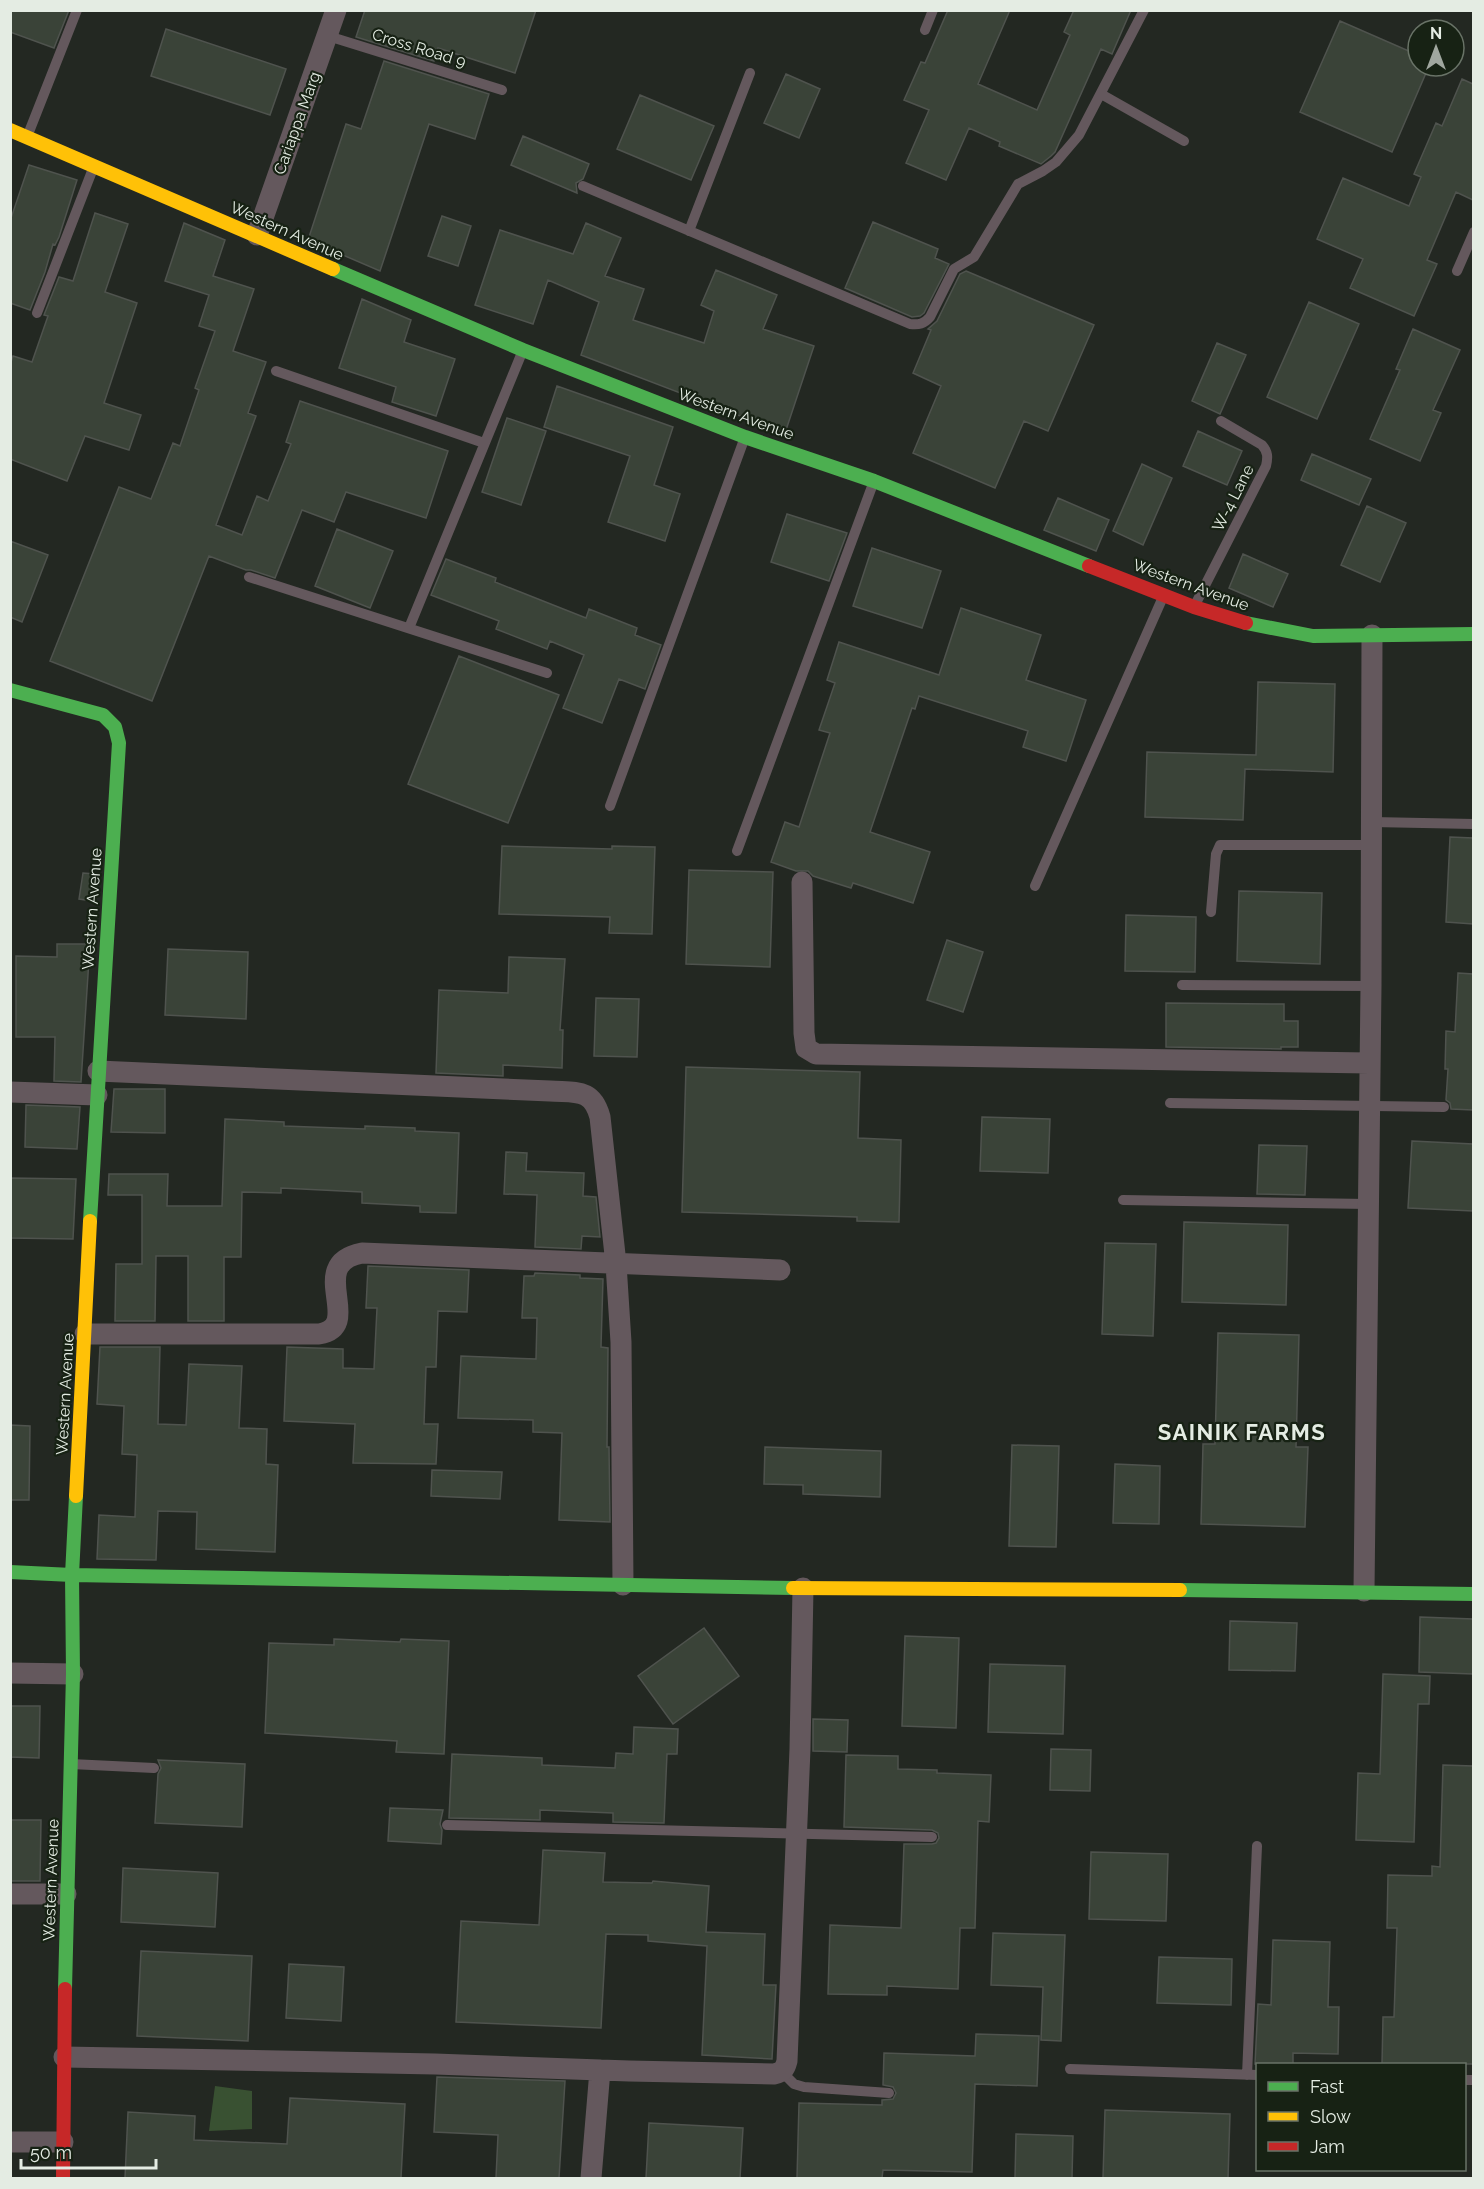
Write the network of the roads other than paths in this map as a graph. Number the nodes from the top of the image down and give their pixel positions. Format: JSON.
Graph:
{"nodes":[{"id":1,"x":77,"y":10,"type":"edge"},
{"id":2,"x":336,"y":10,"type":"edge"},
{"id":3,"x":933,"y":10,"type":"edge"},
{"id":4,"x":1144,"y":10,"type":"edge"},
{"id":5,"x":925,"y":30,"type":"dead end"},
{"id":6,"x":328,"y":36,"type":"junction"},
{"id":7,"x":750,"y":73,"type":"dead end"},
{"id":8,"x":501,"y":90,"type":"dead end"},
{"id":9,"x":1101,"y":94,"type":"junction"},
{"id":10,"x":10,"y":130,"type":"edge"},
{"id":11,"x":27,"y":137,"type":"junction"},
{"id":12,"x":1184,"y":141,"type":"dead end"},
{"id":13,"x":94,"y":166,"type":"junction"},
{"id":14,"x":583,"y":186,"type":"dead end"},
{"id":15,"x":689,"y":231,"type":"junction"},
{"id":16,"x":1473,"y":232,"type":"edge"},
{"id":17,"x":257,"y":235,"type":"junction"},
{"id":18,"x":1456,"y":272,"type":"dead end"},
{"id":19,"x":37,"y":313,"type":"dead end"},
{"id":20,"x":524,"y":350,"type":"junction"},
{"id":21,"x":276,"y":371,"type":"dead end"},
{"id":22,"x":1221,"y":421,"type":"dead end"},
{"id":23,"x":745,"y":436,"type":"junction"},
{"id":24,"x":484,"y":443,"type":"junction"},
{"id":25,"x":874,"y":481,"type":"junction"},
{"id":26,"x":249,"y":578,"type":"dead end"},
{"id":27,"x":1164,"y":594,"type":"junction"},
{"id":28,"x":1194,"y":607,"type":"junction"},
{"id":29,"x":409,"y":628,"type":"junction"},
{"id":30,"x":1473,"y":634,"type":"edge"},
{"id":31,"x":1372,"y":635,"type":"junction"},
{"id":32,"x":547,"y":673,"type":"dead end"},
{"id":33,"x":10,"y":690,"type":"edge"},
{"id":34,"x":610,"y":806,"type":"dead end"},
{"id":35,"x":1372,"y":822,"type":"junction"},
{"id":36,"x":1473,"y":824,"type":"edge"},
{"id":37,"x":1371,"y":845,"type":"junction"},
{"id":38,"x":737,"y":851,"type":"dead end"},
{"id":39,"x":802,"y":882,"type":"dead end"},
{"id":40,"x":1035,"y":886,"type":"dead end"},
{"id":41,"x":1211,"y":912,"type":"dead end"},
{"id":42,"x":1182,"y":985,"type":"dead end"},
{"id":43,"x":1371,"y":986,"type":"junction"},
{"id":44,"x":1369,"y":1063,"type":"junction"},
{"id":45,"x":98,"y":1071,"type":"junction"},
{"id":46,"x":10,"y":1092,"type":"edge"},
{"id":47,"x":97,"y":1095,"type":"junction"},
{"id":48,"x":1170,"y":1103,"type":"dead end"},
{"id":49,"x":1369,"y":1106,"type":"junction"},
{"id":50,"x":1444,"y":1107,"type":"dead end"},
{"id":51,"x":1123,"y":1200,"type":"dead end"},
{"id":52,"x":1368,"y":1204,"type":"junction"},
{"id":53,"x":616,"y":1264,"type":"junction"},
{"id":54,"x":780,"y":1270,"type":"dead end"},
{"id":55,"x":85,"y":1334,"type":"junction"},
{"id":56,"x":10,"y":1572,"type":"edge"},
{"id":57,"x":72,"y":1575,"type":"junction"},
{"id":58,"x":623,"y":1585,"type":"junction"},
{"id":59,"x":803,"y":1588,"type":"junction"},
{"id":60,"x":1364,"y":1591,"type":"junction"},
{"id":61,"x":1473,"y":1594,"type":"edge"},
{"id":62,"x":10,"y":1673,"type":"edge"},
{"id":63,"x":73,"y":1674,"type":"junction"},
{"id":64,"x":71,"y":1764,"type":"junction"},
{"id":65,"x":154,"y":1768,"type":"dead end"},
{"id":66,"x":447,"y":1825,"type":"dead end"},
{"id":67,"x":796,"y":1834,"type":"junction"},
{"id":68,"x":932,"y":1837,"type":"dead end"},
{"id":69,"x":1257,"y":1846,"type":"dead end"},
{"id":70,"x":10,"y":1894,"type":"edge"},
{"id":71,"x":66,"y":1894,"type":"junction"},
{"id":72,"x":64,"y":2057,"type":"junction"},
{"id":73,"x":1070,"y":2069,"type":"dead end"},
{"id":74,"x":600,"y":2070,"type":"junction"},
{"id":75,"x":782,"y":2072,"type":"junction"},
{"id":76,"x":1252,"y":2075,"type":"edge"},
{"id":77,"x":889,"y":2093,"type":"dead end"},
{"id":78,"x":10,"y":2142,"type":"edge"},
{"id":79,"x":63,"y":2142,"type":"junction"},
{"id":80,"x":63,"y":2178,"type":"edge"},
{"id":81,"x":591,"y":2178,"type":"edge"}],
"edges":[{"from":1,"to":11,"type":"lane"},
{"from":2,"to":6,"type":"street","name":"Cariappa Marg"},
{"from":3,"to":5,"type":"lane"},
{"from":4,"to":9,"type":"lane"},
{"from":6,"to":8,"type":"lane","name":"Cross Road 9"},
{"from":6,"to":17,"type":"street","name":"Cariappa Marg"},
{"from":7,"to":15,"type":"lane"},
{"from":9,"to":12,"type":"lane"},
{"from":9,"to":15,"type":"lane"},
{"from":10,"to":11,"type":"street","name":"Western Avenue"},
{"from":11,"to":13,"type":"street","name":"Western Avenue"},
{"from":13,"to":17,"type":"street","name":"Western Avenue"},
{"from":13,"to":19,"type":"lane"},
{"from":14,"to":15,"type":"lane"},
{"from":16,"to":18,"type":"lane"},
{"from":17,"to":20,"type":"street","name":"Western Avenue"},
{"from":20,"to":23,"type":"street","name":"Western Avenue"},
{"from":20,"to":24,"type":"lane"},
{"from":21,"to":24,"type":"lane"},
{"from":22,"to":28,"type":"lane","name":"W-4 Lane"},
{"from":23,"to":25,"type":"street","name":"Western Avenue"},
{"from":23,"to":34,"type":"lane"},
{"from":24,"to":29,"type":"lane"},
{"from":25,"to":27,"type":"street","name":"Western Avenue"},
{"from":25,"to":38,"type":"lane"},
{"from":26,"to":29,"type":"lane"},
{"from":27,"to":28,"type":"street","name":"Western Avenue"},
{"from":27,"to":40,"type":"lane"},
{"from":28,"to":31,"type":"street","name":"Western Avenue"},
{"from":29,"to":32,"type":"lane"},
{"from":30,"to":31,"type":"street","name":"Western Avenue"},
{"from":31,"to":35,"type":"street"},
{"from":33,"to":45,"type":"street","name":"Western Avenue"},
{"from":35,"to":36,"type":"lane"},
{"from":35,"to":37,"type":"street"},
{"from":37,"to":41,"type":"lane"},
{"from":37,"to":43,"type":"street"},
{"from":39,"to":44,"type":"street"},
{"from":42,"to":43,"type":"lane"},
{"from":43,"to":44,"type":"street"},
{"from":44,"to":49,"type":"street"},
{"from":45,"to":47,"type":"street","name":"Western Avenue"},
{"from":45,"to":53,"type":"street"},
{"from":46,"to":47,"type":"street"},
{"from":47,"to":55,"type":"street","name":"Western Avenue"},
{"from":48,"to":49,"type":"lane"},
{"from":49,"to":50,"type":"lane"},
{"from":49,"to":52,"type":"street"},
{"from":51,"to":52,"type":"lane"},
{"from":52,"to":60,"type":"street"},
{"from":53,"to":54,"type":"street"},
{"from":53,"to":55,"type":"street"},
{"from":53,"to":58,"type":"street"},
{"from":55,"to":57,"type":"street","name":"Western Avenue"},
{"from":56,"to":57,"type":"street"},
{"from":57,"to":58,"type":"street"},
{"from":57,"to":63,"type":"street","name":"Western Avenue"},
{"from":58,"to":59,"type":"street"},
{"from":59,"to":60,"type":"street"},
{"from":59,"to":67,"type":"street"},
{"from":60,"to":61,"type":"street"},
{"from":62,"to":63,"type":"street"},
{"from":63,"to":64,"type":"street","name":"Western Avenue"},
{"from":64,"to":65,"type":"lane"},
{"from":64,"to":71,"type":"street","name":"Western Avenue"},
{"from":66,"to":67,"type":"lane"},
{"from":67,"to":68,"type":"lane"},
{"from":67,"to":75,"type":"street"},
{"from":69,"to":76,"type":"lane"},
{"from":70,"to":71,"type":"street"},
{"from":71,"to":72,"type":"street","name":"Western Avenue"},
{"from":72,"to":74,"type":"street"},
{"from":72,"to":79,"type":"street","name":"Western Avenue"},
{"from":73,"to":76,"type":"lane"},
{"from":74,"to":75,"type":"street"},
{"from":74,"to":81,"type":"street"},
{"from":75,"to":77,"type":"lane"},
{"from":78,"to":79,"type":"street"},
{"from":79,"to":80,"type":"street","name":"Western Avenue"}]}
